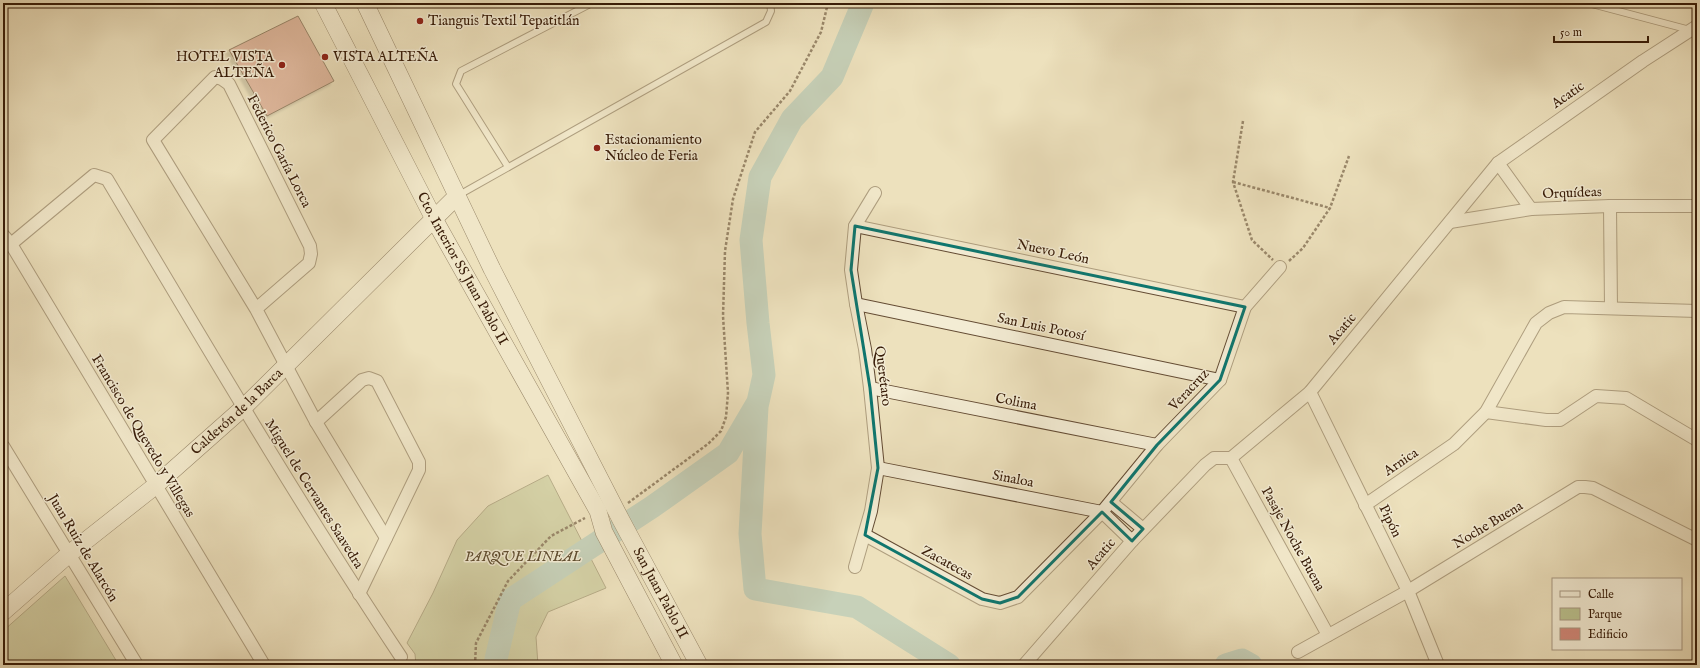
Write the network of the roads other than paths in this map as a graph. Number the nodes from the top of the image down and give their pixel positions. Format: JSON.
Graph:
{"nodes":[{"id":1,"x":323,"y":3,"type":"edge"},
{"id":2,"x":365,"y":3,"type":"edge"},
{"id":3,"x":592,"y":3,"type":"edge"},
{"id":4,"x":770,"y":3,"type":"edge"},
{"id":5,"x":1588,"y":3,"type":"edge"},
{"id":6,"x":1694,"y":28,"type":"edge"},
{"id":7,"x":1498,"y":162,"type":"junction"},
{"id":8,"x":508,"y":167,"type":"junction"},
{"id":9,"x":875,"y":193,"type":"dead end"},
{"id":10,"x":457,"y":196,"type":"junction"},
{"id":11,"x":1610,"y":206,"type":"junction"},
{"id":12,"x":1697,"y":206,"type":"edge"},
{"id":13,"x":1531,"y":209,"type":"junction"},
{"id":14,"x":434,"y":220,"type":"junction"},
{"id":15,"x":1450,"y":222,"type":"junction"},
{"id":16,"x":855,"y":226,"type":"junction"},
{"id":17,"x":7,"y":240,"type":"edge"},
{"id":18,"x":1280,"y":267,"type":"road end"},
{"id":19,"x":856,"y":304,"type":"junction"},
{"id":20,"x":1244,"y":307,"type":"junction"},
{"id":21,"x":1610,"y":308,"type":"junction"},
{"id":22,"x":256,"y":309,"type":"junction"},
{"id":23,"x":1697,"y":311,"type":"edge"},
{"id":24,"x":286,"y":367,"type":"junction"},
{"id":25,"x":1220,"y":380,"type":"junction"},
{"id":26,"x":870,"y":388,"type":"junction"},
{"id":27,"x":1310,"y":392,"type":"junction"},
{"id":28,"x":243,"y":408,"type":"junction"},
{"id":29,"x":1486,"y":412,"type":"junction"},
{"id":30,"x":316,"y":422,"type":"junction"},
{"id":31,"x":1697,"y":440,"type":"edge"},
{"id":32,"x":1157,"y":445,"type":"junction"},
{"id":33,"x":5,"y":453,"type":"edge"},
{"id":34,"x":1231,"y":458,"type":"junction"},
{"id":35,"x":878,"y":468,"type":"junction"},
{"id":36,"x":155,"y":486,"type":"junction"},
{"id":37,"x":1111,"y":502,"type":"junction"},
{"id":38,"x":1365,"y":505,"type":"junction"},
{"id":39,"x":1102,"y":512,"type":"junction"},
{"id":40,"x":619,"y":516,"type":"joint"},
{"id":41,"x":1143,"y":529,"type":"junction"},
{"id":42,"x":604,"y":532,"type":"joint"},
{"id":43,"x":865,"y":535,"type":"junction"},
{"id":44,"x":386,"y":538,"type":"junction"},
{"id":45,"x":1697,"y":540,"type":"edge"},
{"id":46,"x":1132,"y":541,"type":"junction"},
{"id":47,"x":69,"y":554,"type":"junction"},
{"id":48,"x":854,"y":567,"type":"dead end"},
{"id":49,"x":1408,"y":591,"type":"junction"},
{"id":50,"x":359,"y":594,"type":"junction"},
{"id":51,"x":1018,"y":597,"type":"joint"},
{"id":52,"x":3,"y":612,"type":"edge"},
{"id":53,"x":1328,"y":635,"type":"junction"},
{"id":54,"x":1298,"y":652,"type":"dead end"},
{"id":55,"x":401,"y":657,"type":"dead end"},
{"id":56,"x":137,"y":665,"type":"edge"},
{"id":57,"x":264,"y":665,"type":"edge"},
{"id":58,"x":674,"y":665,"type":"edge"},
{"id":59,"x":699,"y":665,"type":"edge"},
{"id":60,"x":1024,"y":665,"type":"edge"},
{"id":61,"x":1438,"y":665,"type":"edge"}],
"edges":[{"from":1,"to":14,"type":"main road","name":"Cto. Interior SS Juan Pablo II"},
{"from":2,"to":10,"type":"main road","name":"Cto. Interior SS Juan Pablo II"},
{"from":3,"to":8,"type":"lane"},
{"from":4,"to":8,"type":"lane"},
{"from":5,"to":6,"type":"lane"},
{"from":6,"to":7,"type":"street","name":"Acatic"},
{"from":7,"to":13,"type":"street"},
{"from":7,"to":15,"type":"street","name":"Acatic"},
{"from":8,"to":10,"type":"lane"},
{"from":9,"to":16,"type":"street","name":"Querétaro"},
{"from":10,"to":14,"type":"main road","name":"Calderón de la Barca"},
{"from":10,"to":40,"type":"main road","name":"Cto. Interior SS Juan Pablo II"},
{"from":11,"to":12,"type":"street","name":"Orquídeas"},
{"from":11,"to":13,"type":"street","name":"Orquídeas"},
{"from":11,"to":21,"type":"street"},
{"from":13,"to":15,"type":"street","name":"Orquídeas"},
{"from":14,"to":24,"type":"main road","name":"Calderón de la Barca"},
{"from":14,"to":42,"type":"main road","name":"Cto. Interior SS Juan Pablo II"},
{"from":15,"to":27,"type":"street","name":"Acatic"},
{"from":16,"to":19,"type":"street","name":"Querétaro"},
{"from":16,"to":20,"type":"street","name":"Nuevo León"},
{"from":17,"to":28,"type":"street","name":"Miguel de Cervantes Saavedra"},
{"from":17,"to":36,"type":"street","name":"Francisco de Quevedo y Villegas"},
{"from":18,"to":20,"type":"street","name":"Veracruz"},
{"from":19,"to":25,"type":"street","name":"San Luis Potosí"},
{"from":19,"to":26,"type":"street","name":"Querétaro"},
{"from":20,"to":25,"type":"street","name":"Veracruz"},
{"from":21,"to":23,"type":"street","name":"Arnica"},
{"from":21,"to":29,"type":"street","name":"Arnica"},
{"from":22,"to":22,"type":"street","name":"Federico Garía Lorca"},
{"from":22,"to":24,"type":"street"},
{"from":24,"to":28,"type":"main road","name":"Calderón de la Barca"},
{"from":24,"to":30,"type":"street"},
{"from":25,"to":32,"type":"street","name":"Veracruz"},
{"from":26,"to":32,"type":"street","name":"Colima"},
{"from":26,"to":35,"type":"street","name":"Querétaro"},
{"from":27,"to":34,"type":"street","name":"Acatic"},
{"from":27,"to":38,"type":"street","name":"Pipón"},
{"from":28,"to":36,"type":"main road","name":"Calderón de la Barca"},
{"from":28,"to":50,"type":"street","name":"Miguel de Cervantes Saavedra"},
{"from":29,"to":31,"type":"street"},
{"from":29,"to":38,"type":"street","name":"Arnica"},
{"from":30,"to":44,"type":"street"},
{"from":30,"to":44,"type":"street"},
{"from":32,"to":37,"type":"street","name":"Veracruz"},
{"from":33,"to":47,"type":"street","name":"Juan Ruiz de Alarcón"},
{"from":34,"to":41,"type":"street","name":"Acatic"},
{"from":34,"to":53,"type":"street","name":"Pasaje Noche Buena"},
{"from":35,"to":39,"type":"street","name":"Sinaloa"},
{"from":35,"to":43,"type":"street","name":"Querétaro"},
{"from":36,"to":47,"type":"main road","name":"Calderón de la Barca"},
{"from":36,"to":57,"type":"street","name":"Francisco de Quevedo y Villegas"},
{"from":37,"to":39,"type":"street","name":"Veracruz"},
{"from":37,"to":41,"type":"street"},
{"from":38,"to":49,"type":"street","name":"Pipón"},
{"from":39,"to":46,"type":"street"},
{"from":39,"to":51,"type":"street","name":"Veracruz"},
{"from":40,"to":59,"type":"main road","name":"San Juan Pablo II"},
{"from":41,"to":46,"type":"street","name":"Acatic"},
{"from":42,"to":58,"type":"main road","name":"San Juan Pablo II"},
{"from":43,"to":48,"type":"street","name":"Querétaro"},
{"from":43,"to":51,"type":"street","name":"Zacatecas"},
{"from":44,"to":50,"type":"street"},
{"from":45,"to":49,"type":"street","name":"Noche Buena"},
{"from":46,"to":60,"type":"street","name":"Acatic"},
{"from":47,"to":52,"type":"main road","name":"Calderón de la Barca"},
{"from":47,"to":56,"type":"street","name":"Juan Ruiz de Alarcón"},
{"from":49,"to":53,"type":"street","name":"Noche Buena"},
{"from":49,"to":61,"type":"street","name":"Pipón"},
{"from":50,"to":55,"type":"street","name":"Miguel de Cervantes Saavedra"},
{"from":53,"to":54,"type":"street","name":"Noche Buena"}]}
